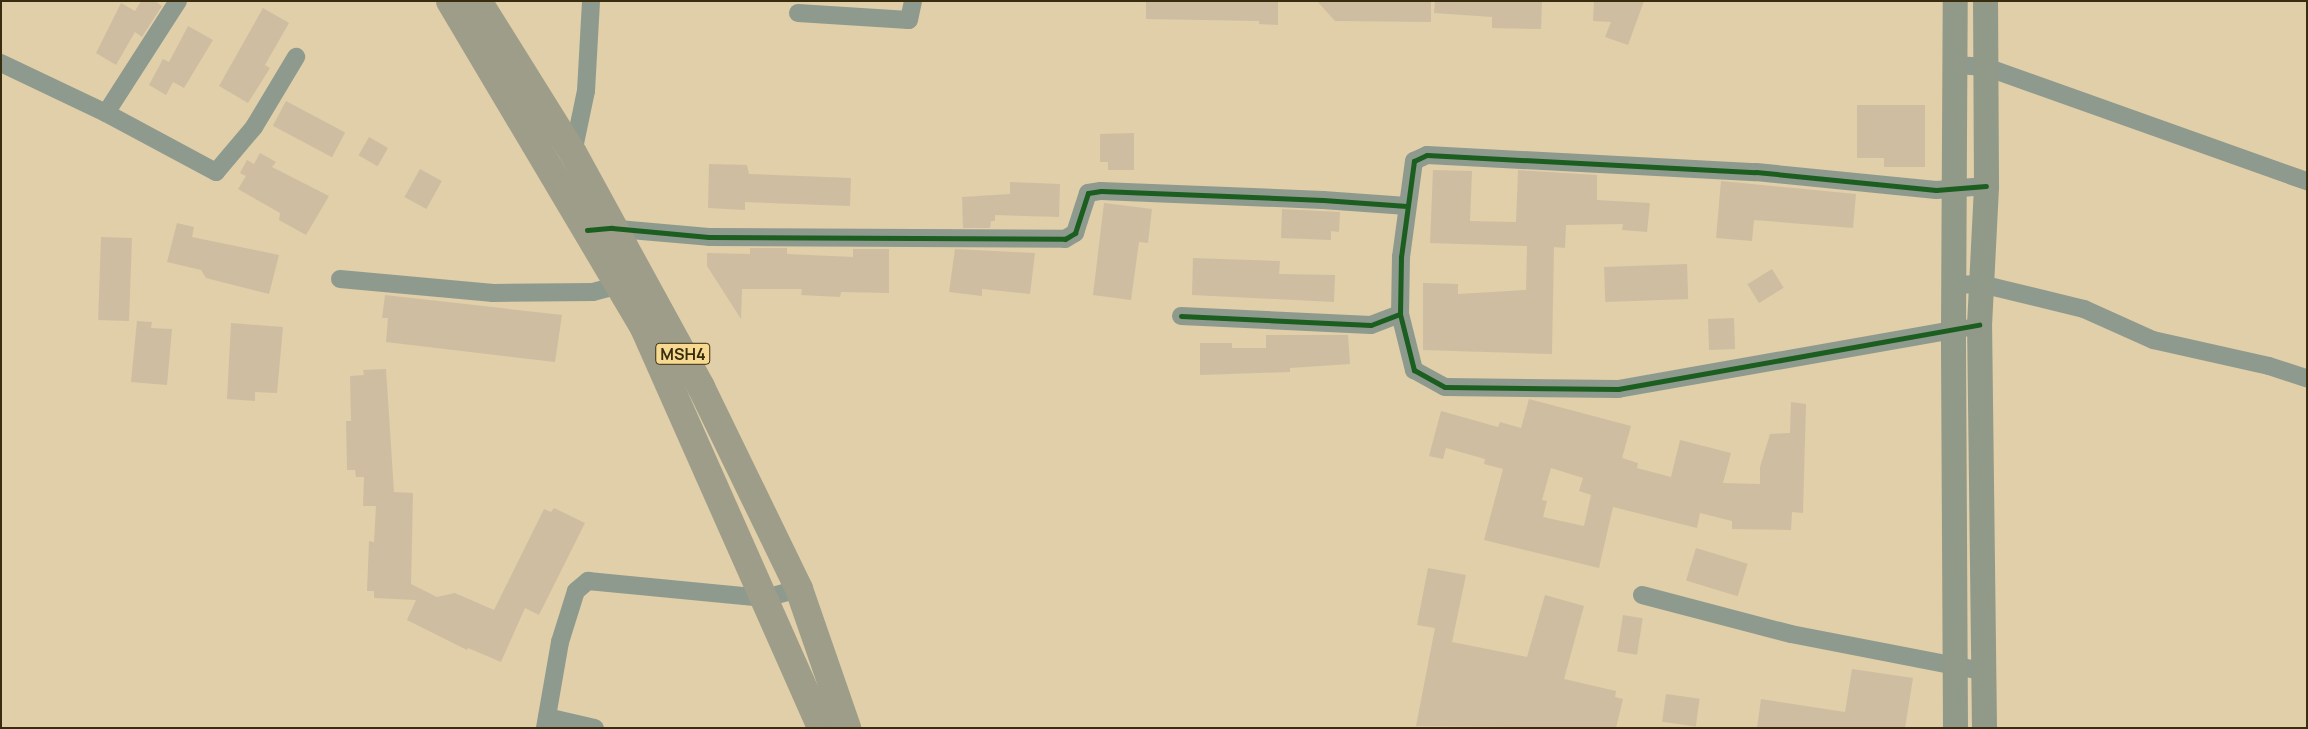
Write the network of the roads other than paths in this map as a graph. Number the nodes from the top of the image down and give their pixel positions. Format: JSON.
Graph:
{"nodes":[{"id":1,"x":178,"y":1,"type":"edge"},
{"id":2,"x":450,"y":1,"type":"edge"},
{"id":3,"x":478,"y":1,"type":"edge"},
{"id":4,"x":591,"y":1,"type":"edge"},
{"id":5,"x":913,"y":1,"type":"edge"},
{"id":6,"x":1956,"y":1,"type":"edge"},
{"id":7,"x":1985,"y":1,"type":"edge"},
{"id":8,"x":798,"y":13,"type":"dead end"},
{"id":9,"x":296,"y":57,"type":"dead end"},
{"id":10,"x":1,"y":64,"type":"edge"},
{"id":11,"x":1956,"y":65,"type":"junction"},
{"id":12,"x":1986,"y":67,"type":"junction"},
{"id":13,"x":106,"y":113,"type":"junction"},
{"id":14,"x":573,"y":153,"type":"junction"},
{"id":15,"x":2307,"y":180,"type":"edge"},
{"id":16,"x":1986,"y":186,"type":"junction"},
{"id":17,"x":1955,"y":188,"type":"junction"},
{"id":18,"x":1407,"y":206,"type":"junction"},
{"id":19,"x":600,"y":229,"type":"junction"},
{"id":20,"x":340,"y":279,"type":"dead end"},
{"id":21,"x":1981,"y":284,"type":"junction"},
{"id":22,"x":619,"y":285,"type":"junction"},
{"id":23,"x":1954,"y":285,"type":"junction"},
{"id":24,"x":1400,"y":314,"type":"junction"},
{"id":25,"x":1181,"y":316,"type":"dead end"},
{"id":26,"x":1980,"y":325,"type":"junction"},
{"id":27,"x":1953,"y":330,"type":"junction"},
{"id":28,"x":2307,"y":378,"type":"edge"},
{"id":29,"x":799,"y":589,"type":"junction"},
{"id":30,"x":1642,"y":595,"type":"dead end"},
{"id":31,"x":765,"y":598,"type":"junction"},
{"id":32,"x":1953,"y":665,"type":"junction"},
{"id":33,"x":1982,"y":671,"type":"junction"},
{"id":34,"x":546,"y":722,"type":"edge"},
{"id":35,"x":585,"y":727,"type":"edge"},
{"id":36,"x":820,"y":728,"type":"edge"},
{"id":37,"x":847,"y":728,"type":"edge"},
{"id":38,"x":1955,"y":728,"type":"edge"},
{"id":39,"x":1984,"y":728,"type":"edge"}],
"edges":[{"from":1,"to":13,"type":"street"},
{"from":2,"to":19,"type":"main road","number":"MSH4"},
{"from":3,"to":14,"type":"main road","number":"MSH4"},
{"from":4,"to":14,"type":"street"},
{"from":5,"to":8,"type":"street"},
{"from":6,"to":11,"type":"main road"},
{"from":7,"to":12,"type":"main road"},
{"from":9,"to":13,"type":"street"},
{"from":10,"to":13,"type":"street"},
{"from":11,"to":12,"type":"street"},
{"from":11,"to":17,"type":"main road"},
{"from":12,"to":15,"type":"street"},
{"from":12,"to":16,"type":"main road"},
{"from":14,"to":19,"type":"main road","number":"MSH4"},
{"from":16,"to":17,"type":"street"},
{"from":16,"to":21,"type":"main road"},
{"from":17,"to":18,"type":"street"},
{"from":17,"to":23,"type":"main road"},
{"from":18,"to":19,"type":"street"},
{"from":18,"to":24,"type":"street"},
{"from":19,"to":22,"type":"main road","number":"MSH4"},
{"from":19,"to":29,"type":"main road","number":"MSH4"},
{"from":20,"to":22,"type":"street"},
{"from":21,"to":23,"type":"street"},
{"from":21,"to":26,"type":"main road"},
{"from":21,"to":28,"type":"street"},
{"from":22,"to":31,"type":"main road","number":"MSH4"},
{"from":23,"to":27,"type":"main road"},
{"from":24,"to":25,"type":"street"},
{"from":24,"to":27,"type":"street"},
{"from":26,"to":27,"type":"street"},
{"from":26,"to":33,"type":"main road"},
{"from":27,"to":32,"type":"main road"},
{"from":29,"to":31,"type":"street"},
{"from":29,"to":37,"type":"main road","number":"MSH4"},
{"from":30,"to":32,"type":"street"},
{"from":31,"to":34,"type":"street"},
{"from":31,"to":36,"type":"main road","number":"MSH4"},
{"from":32,"to":33,"type":"street"},
{"from":32,"to":38,"type":"main road"},
{"from":33,"to":39,"type":"main road"},
{"from":34,"to":35,"type":"street"}]}
